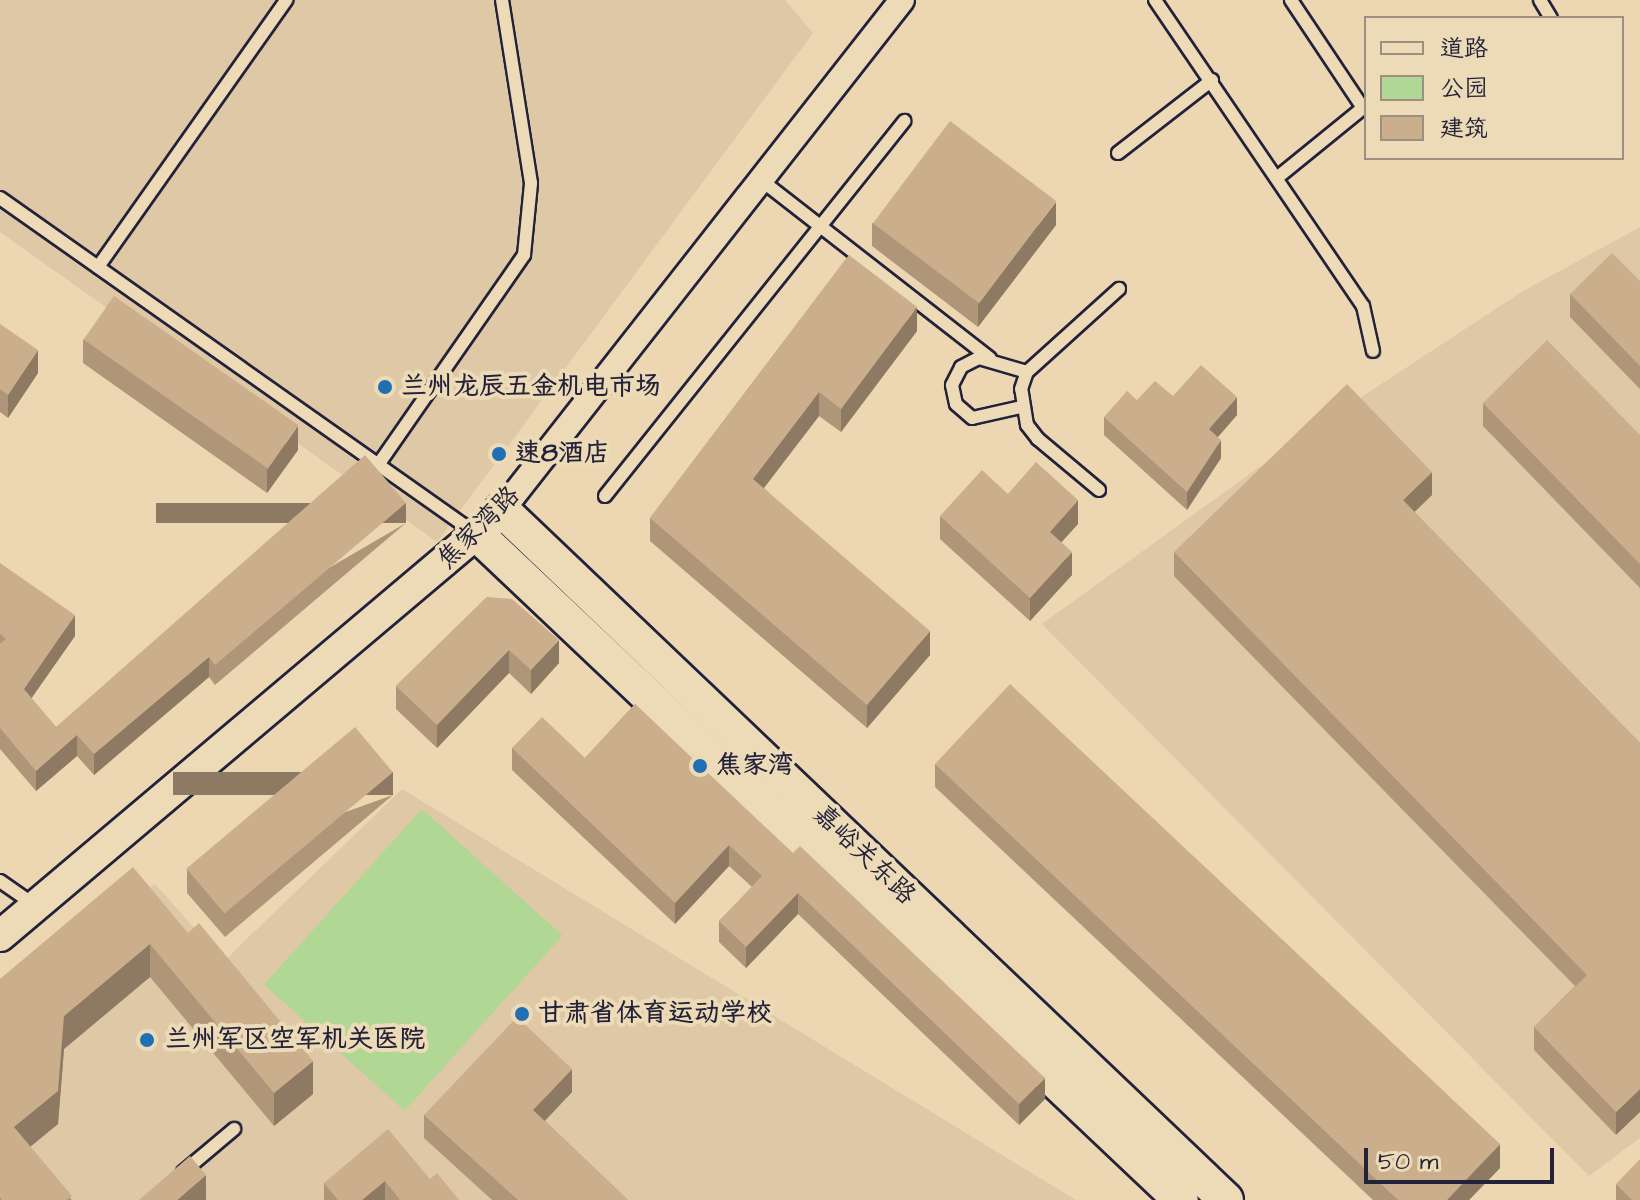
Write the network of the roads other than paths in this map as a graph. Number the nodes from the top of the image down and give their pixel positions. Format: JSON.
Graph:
{"nodes":[{"id":1,"x":286,"y":0,"type":"edge"},
{"id":2,"x":502,"y":0,"type":"edge"},
{"id":3,"x":902,"y":0,"type":"edge"},
{"id":4,"x":1155,"y":0,"type":"edge"},
{"id":5,"x":1291,"y":0,"type":"edge"},
{"id":6,"x":1212,"y":80,"type":"junction"},
{"id":7,"x":904,"y":121,"type":"dead end"},
{"id":8,"x":1118,"y":153,"type":"dead end"},
{"id":9,"x":1278,"y":177,"type":"junction"},
{"id":10,"x":761,"y":180,"type":"junction"},
{"id":11,"x":0,"y":198,"type":"edge"},
{"id":12,"x":822,"y":224,"type":"junction"},
{"id":13,"x":98,"y":267,"type":"junction"},
{"id":14,"x":1119,"y":289,"type":"dead end"},
{"id":15,"x":1373,"y":351,"type":"dead end"},
{"id":16,"x":990,"y":358,"type":"junction"},
{"id":17,"x":1027,"y":372,"type":"junction"},
{"id":18,"x":1021,"y":407,"type":"junction"},
{"id":19,"x":378,"y":465,"type":"junction"},
{"id":20,"x":1099,"y":490,"type":"dead end"},
{"id":21,"x":605,"y":496,"type":"dead end"},
{"id":22,"x":502,"y":510,"type":"junction"},
{"id":23,"x":479,"y":536,"type":"junction"},
{"id":24,"x":0,"y":881,"type":"edge"},
{"id":25,"x":36,"y":906,"type":"junction"},
{"id":26,"x":0,"y":936,"type":"edge"},
{"id":27,"x":234,"y":1129,"type":"dead end"},
{"id":28,"x":174,"y":1180,"type":"edge"},
{"id":29,"x":1181,"y":1200,"type":"edge"},
{"id":30,"x":1226,"y":1200,"type":"edge"}],
"edges":[{"from":1,"to":13,"type":"lane"},
{"from":2,"to":19,"type":"lane"},
{"from":3,"to":10,"type":"street","name":"焦家湾路"},
{"from":4,"to":6,"type":"lane"},
{"from":5,"to":9,"type":"lane"},
{"from":6,"to":8,"type":"lane"},
{"from":6,"to":9,"type":"lane"},
{"from":7,"to":12,"type":"lane"},
{"from":9,"to":15,"type":"lane"},
{"from":10,"to":12,"type":"lane"},
{"from":10,"to":22,"type":"street","name":"焦家湾路"},
{"from":11,"to":13,"type":"lane"},
{"from":12,"to":16,"type":"lane"},
{"from":12,"to":21,"type":"lane"},
{"from":13,"to":19,"type":"lane"},
{"from":14,"to":17,"type":"lane"},
{"from":16,"to":17,"type":"lane"},
{"from":16,"to":18,"type":"lane"},
{"from":17,"to":18,"type":"lane"},
{"from":18,"to":20,"type":"lane"},
{"from":19,"to":23,"type":"lane"},
{"from":22,"to":23,"type":"street","name":"焦家湾路"},
{"from":22,"to":30,"type":"main road","name":"嘉峪关东路"},
{"from":23,"to":25,"type":"street","name":"焦家湾路"},
{"from":23,"to":29,"type":"main road","name":"嘉峪关东路"},
{"from":24,"to":25,"type":"lane"},
{"from":25,"to":26,"type":"street","name":"焦家湾路"},
{"from":27,"to":28,"type":"lane"}]}
